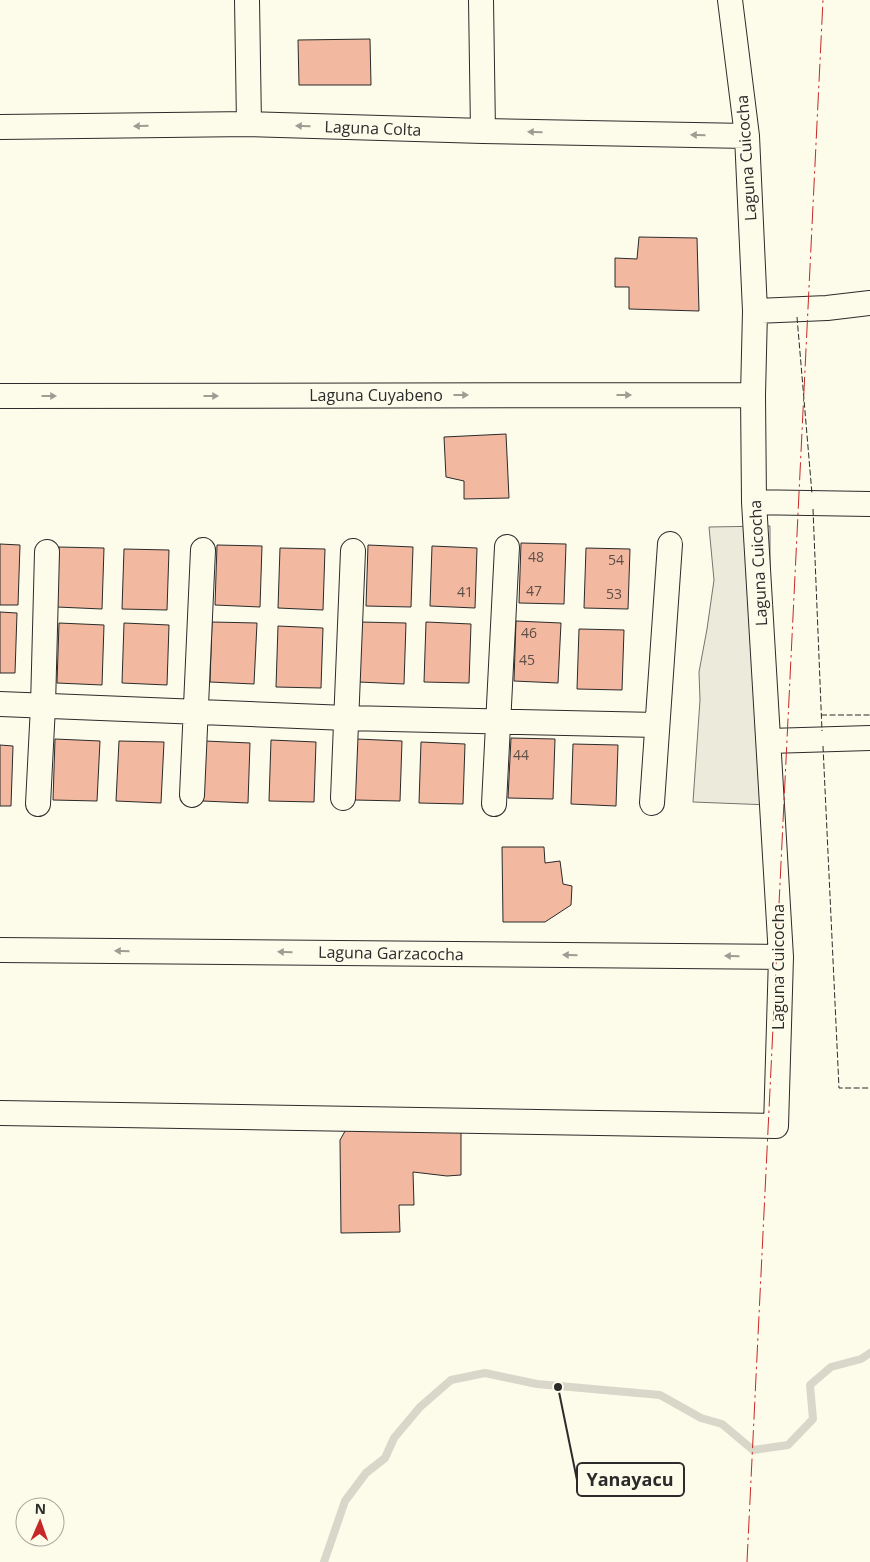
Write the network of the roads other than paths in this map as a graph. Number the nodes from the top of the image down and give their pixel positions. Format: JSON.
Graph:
{"nodes":[{"id":1,"x":247,"y":0,"type":"edge"},
{"id":2,"x":481,"y":0,"type":"edge"},
{"id":3,"x":730,"y":0,"type":"edge"},
{"id":4,"x":249,"y":124,"type":"junction"},
{"id":5,"x":0,"y":127,"type":"edge"},
{"id":6,"x":483,"y":131,"type":"junction"},
{"id":7,"x":747,"y":136,"type":"junction"},
{"id":8,"x":870,"y":303,"type":"edge"},
{"id":9,"x":755,"y":311,"type":"junction"},
{"id":10,"x":752,"y":394,"type":"junction"},
{"id":11,"x":0,"y":396,"type":"edge"},
{"id":12,"x":754,"y":502,"type":"junction"},
{"id":13,"x":870,"y":504,"type":"edge"},
{"id":14,"x":670,"y":544,"type":"dead end"},
{"id":15,"x":507,"y":547,"type":"dead end"},
{"id":16,"x":203,"y":550,"type":"dead end"},
{"id":17,"x":353,"y":551,"type":"dead end"},
{"id":18,"x":47,"y":552,"type":"dead end"},
{"id":19,"x":0,"y":704,"type":"edge"},
{"id":20,"x":43,"y":706,"type":"junction"},
{"id":21,"x":196,"y":711,"type":"junction"},
{"id":22,"x":347,"y":718,"type":"junction"},
{"id":23,"x":499,"y":720,"type":"junction"},
{"id":24,"x":657,"y":724,"type":"junction"},
{"id":25,"x":870,"y":738,"type":"edge"},
{"id":26,"x":769,"y":741,"type":"junction"},
{"id":27,"x":192,"y":795,"type":"dead end"},
{"id":28,"x":343,"y":798,"type":"dead end"},
{"id":29,"x":652,"y":803,"type":"dead end"},
{"id":30,"x":38,"y":804,"type":"dead end"},
{"id":31,"x":494,"y":804,"type":"dead end"},
{"id":32,"x":0,"y":950,"type":"edge"},
{"id":33,"x":781,"y":957,"type":"junction"},
{"id":34,"x":0,"y":1113,"type":"edge"}],
"edges":[{"from":1,"to":4,"type":"street"},
{"from":2,"to":6,"type":"street"},
{"from":3,"to":7,"type":"street","name":"Laguna Cuicocha"},
{"from":4,"to":5,"type":"street","name":"Laguna Colta","one_way":true},
{"from":6,"to":4,"type":"street","name":"Laguna Colta","one_way":true},
{"from":7,"to":6,"type":"street","name":"Laguna Colta","one_way":true},
{"from":7,"to":9,"type":"street","name":"Laguna Cuicocha"},
{"from":8,"to":9,"type":"street"},
{"from":9,"to":10,"type":"street","name":"Laguna Cuicocha"},
{"from":11,"to":10,"type":"street","name":"Laguna Cuyabeno","one_way":true},
{"from":10,"to":12,"type":"street","name":"Laguna Cuicocha"},
{"from":12,"to":13,"type":"street"},
{"from":12,"to":26,"type":"street","name":"Laguna Cuicocha"},
{"from":14,"to":24,"type":"street"},
{"from":15,"to":23,"type":"street"},
{"from":16,"to":21,"type":"street"},
{"from":17,"to":22,"type":"street"},
{"from":18,"to":20,"type":"street"},
{"from":19,"to":20,"type":"street"},
{"from":20,"to":21,"type":"street"},
{"from":20,"to":30,"type":"street"},
{"from":21,"to":22,"type":"street"},
{"from":21,"to":27,"type":"street"},
{"from":22,"to":23,"type":"street"},
{"from":22,"to":28,"type":"street"},
{"from":23,"to":24,"type":"street"},
{"from":23,"to":31,"type":"street"},
{"from":24,"to":29,"type":"street"},
{"from":25,"to":26,"type":"street"},
{"from":26,"to":33,"type":"street","name":"Laguna Cuicocha"},
{"from":33,"to":32,"type":"street","name":"Laguna Garzacocha","one_way":true},
{"from":33,"to":34,"type":"street","name":"Laguna Cuicocha"}]}
